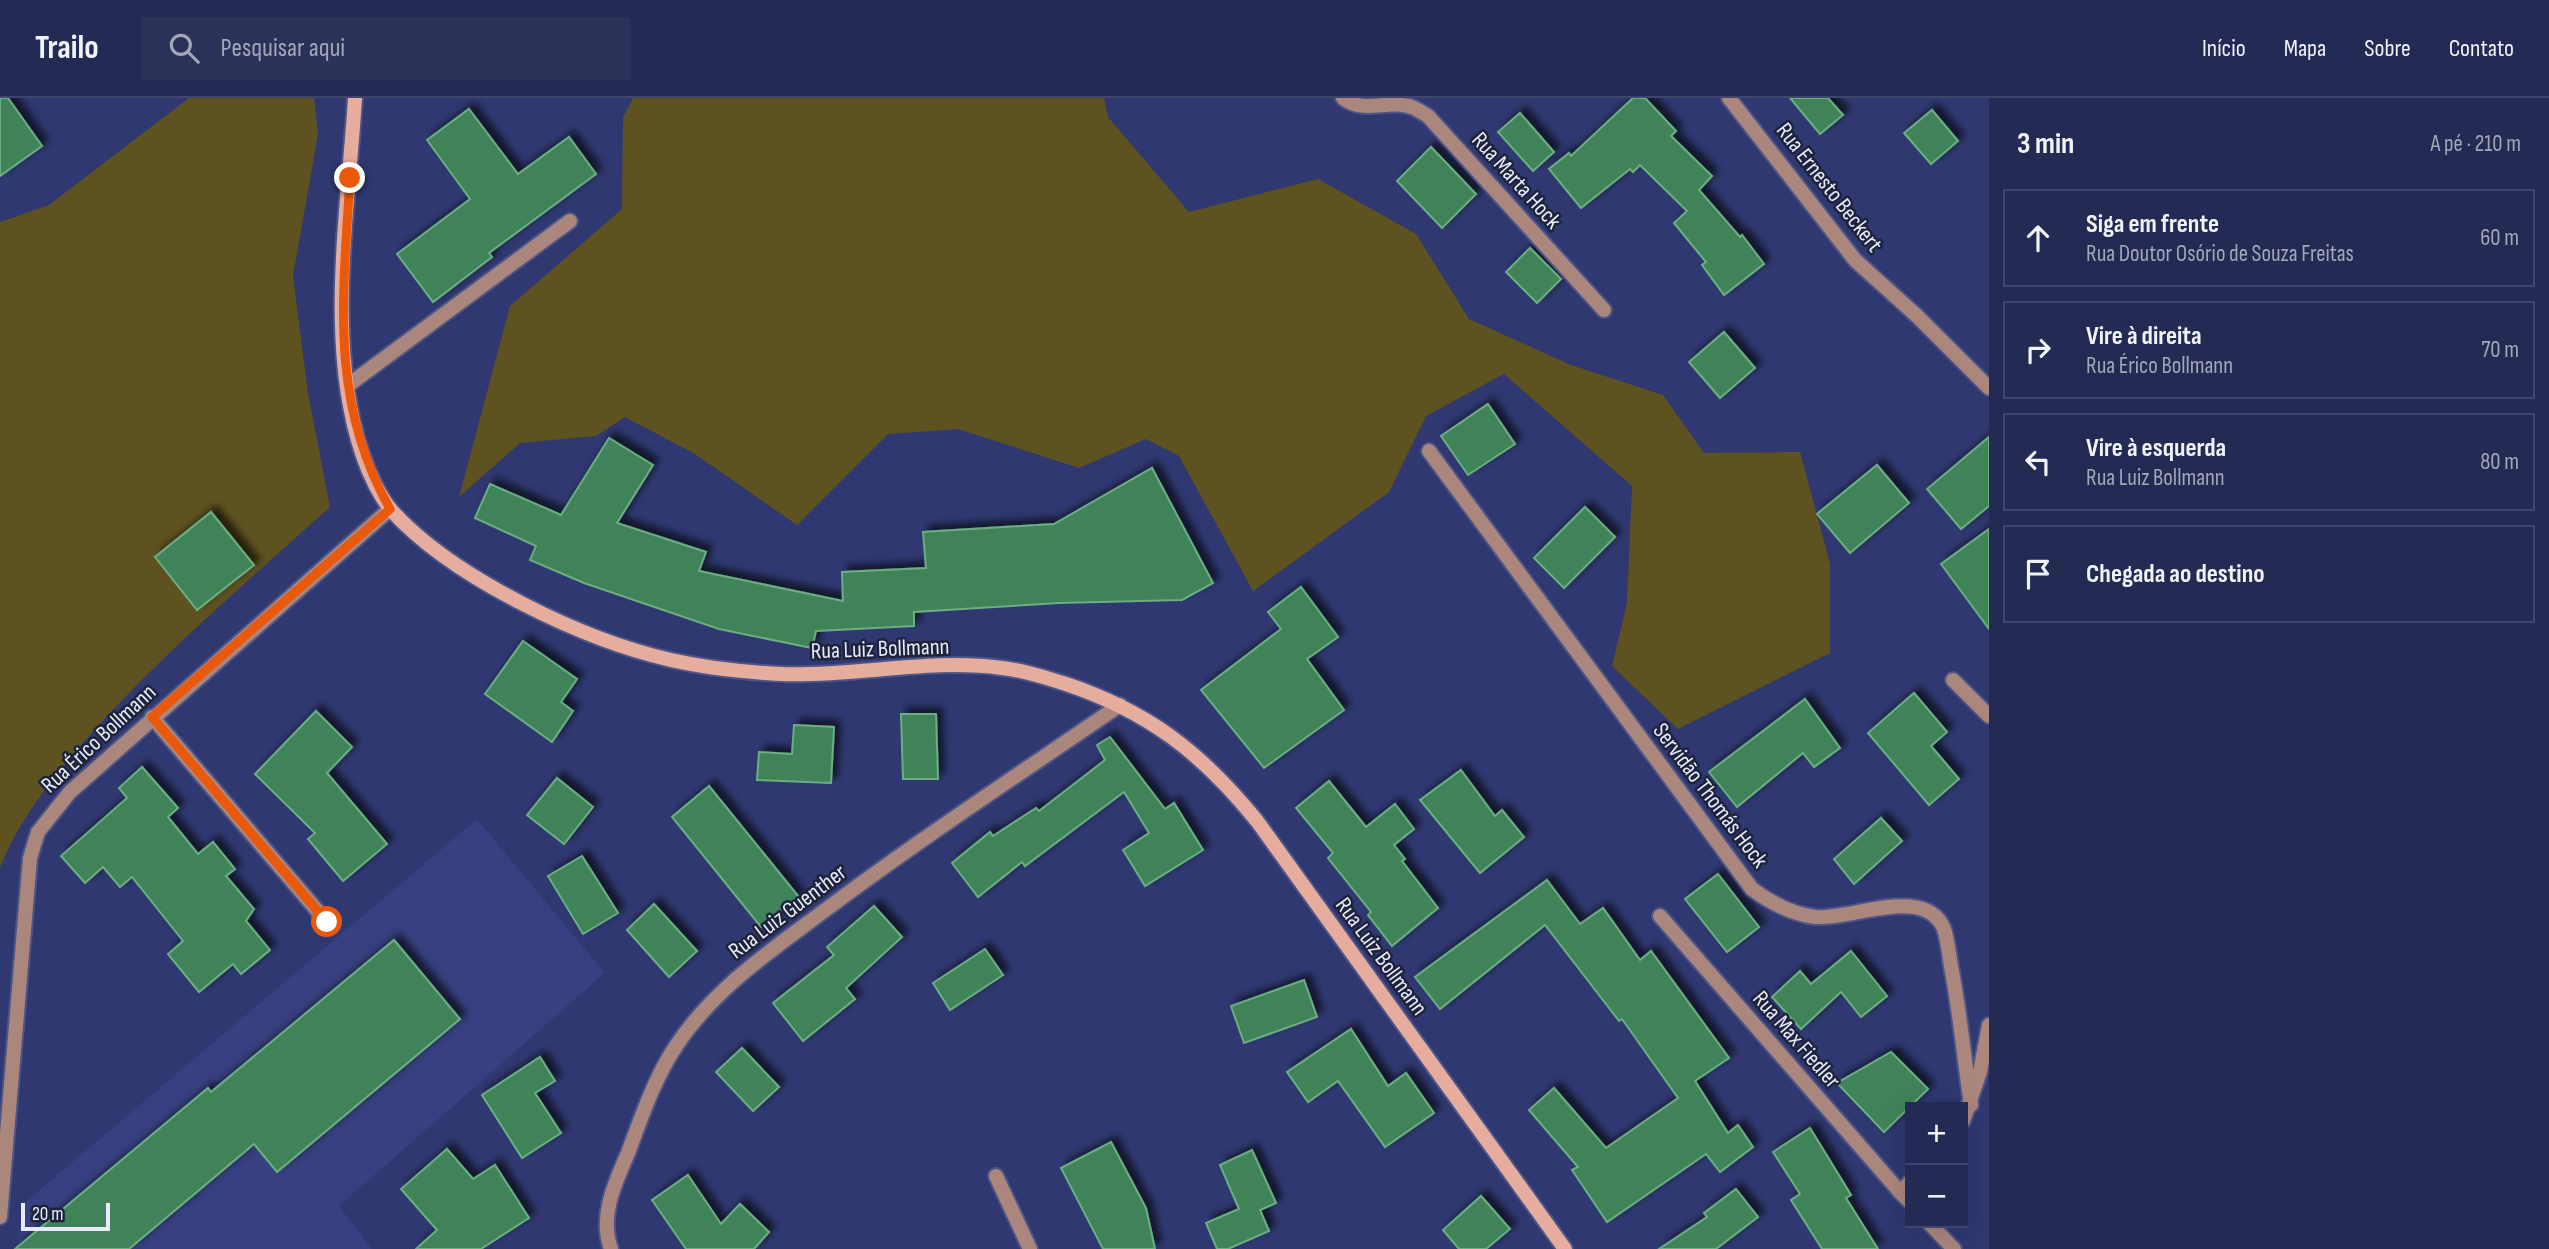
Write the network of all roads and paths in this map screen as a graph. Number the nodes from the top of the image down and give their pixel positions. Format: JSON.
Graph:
{"nodes":[{"id":1,"x":355,"y":98,"type":"edge"},
{"id":2,"x":1343,"y":98,"type":"edge"},
{"id":3,"x":1729,"y":98,"type":"edge"},
{"id":4,"x":570,"y":221,"type":"dead end"},
{"id":5,"x":1604,"y":310,"type":"dead end"},
{"id":6,"x":347,"y":386,"type":"junction"},
{"id":7,"x":1989,"y":388,"type":"edge"},
{"id":8,"x":1429,"y":451,"type":"dead end"},
{"id":9,"x":390,"y":509,"type":"junction"},
{"id":10,"x":1953,"y":680,"type":"dead end"},
{"id":11,"x":1120,"y":705,"type":"junction"},
{"id":12,"x":1989,"y":716,"type":"edge"},
{"id":13,"x":152,"y":717,"type":"junction"},
{"id":14,"x":1660,"y":916,"type":"dead end"},
{"id":15,"x":327,"y":922,"type":"dead end"},
{"id":16,"x":1989,"y":1025,"type":"edge"},
{"id":17,"x":1971,"y":1105,"type":"junction"},
{"id":18,"x":1968,"y":1111,"type":"edge"},
{"id":19,"x":996,"y":1176,"type":"dead end"},
{"id":20,"x":1905,"y":1190,"type":"edge"},
{"id":21,"x":0,"y":1217,"type":"edge"},
{"id":22,"x":1934,"y":1228,"type":"edge"},
{"id":23,"x":611,"y":1249,"type":"edge"},
{"id":24,"x":1030,"y":1249,"type":"edge"},
{"id":25,"x":1565,"y":1249,"type":"edge"},
{"id":26,"x":1954,"y":1249,"type":"edge"}],
"edges":[{"from":1,"to":6,"type":"main road","name":"Rua Luiz Bollmann"},
{"from":2,"to":5,"type":"street","name":"Rua Marta Hock"},
{"from":3,"to":7,"type":"street","name":"Rua Ernesto Beckert"},
{"from":4,"to":6,"type":"street"},
{"from":6,"to":9,"type":"main road","name":"Rua Luiz Bollmann"},
{"from":8,"to":17,"type":"street","name":"Servidão Thomás Hock"},
{"from":9,"to":11,"type":"main road","name":"Rua Luiz Bollmann"},
{"from":9,"to":13,"type":"street","name":"Rua Érico Bollmann"},
{"from":10,"to":12,"type":"street"},
{"from":11,"to":23,"type":"street","name":"Rua Luiz Guenther"},
{"from":11,"to":25,"type":"main road","name":"Rua Luiz Bollmann"},
{"from":13,"to":15,"type":"street"},
{"from":13,"to":21,"type":"street","name":"Rua Érico Bollmann"},
{"from":14,"to":20,"type":"street","name":"Rua Max Fiedler"},
{"from":16,"to":17,"type":"street"},
{"from":17,"to":18,"type":"street"},
{"from":19,"to":24,"type":"street"},
{"from":22,"to":26,"type":"street"}]}
